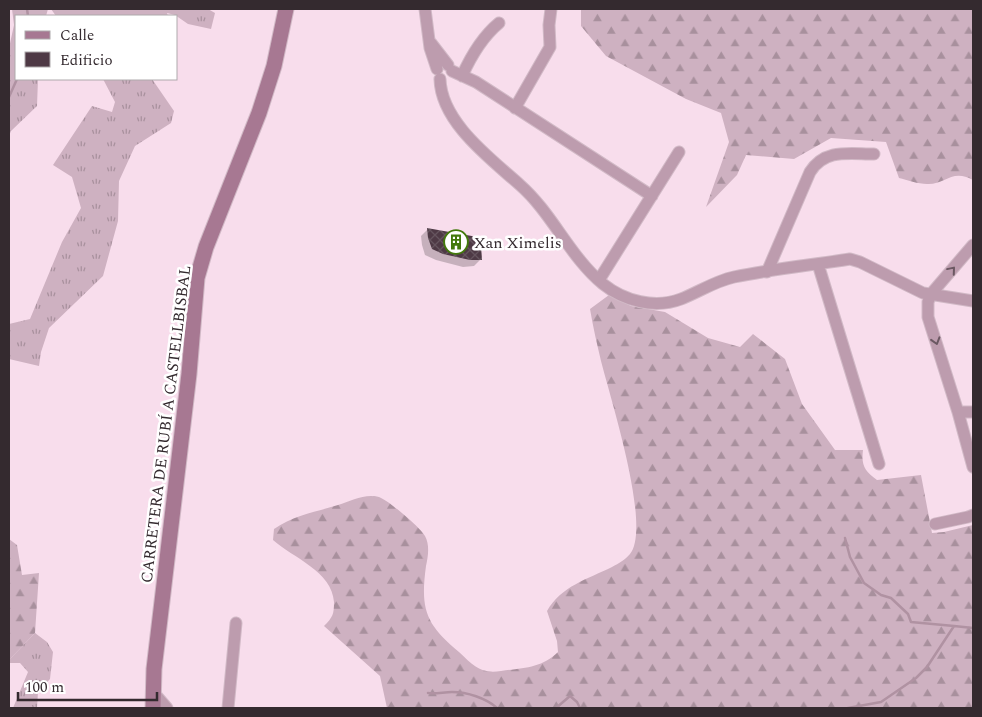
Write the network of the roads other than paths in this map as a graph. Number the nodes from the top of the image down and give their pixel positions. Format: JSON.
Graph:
{"nodes":[{"id":1,"x":286,"y":9,"type":"edge"},
{"id":2,"x":425,"y":9,"type":"edge"},
{"id":3,"x":551,"y":9,"type":"edge"},
{"id":4,"x":499,"y":23,"type":"dead end"},
{"id":5,"x":448,"y":74,"type":"junction"},
{"id":6,"x":515,"y":108,"type":"junction"},
{"id":7,"x":679,"y":152,"type":"dead end"},
{"id":8,"x":874,"y":154,"type":"dead end"},
{"id":9,"x":652,"y":196,"type":"junction"},
{"id":10,"x":973,"y":245,"type":"edge"},
{"id":11,"x":818,"y":264,"type":"junction"},
{"id":12,"x":767,"y":272,"type":"junction"},
{"id":13,"x":599,"y":280,"type":"junction"},
{"id":14,"x":931,"y":294,"type":"junction"},
{"id":15,"x":973,"y":301,"type":"edge"},
{"id":16,"x":958,"y":412,"type":"junction"},
{"id":17,"x":973,"y":412,"type":"edge"},
{"id":18,"x":878,"y":464,"type":"dead end"},
{"id":19,"x":973,"y":467,"type":"edge"},
{"id":20,"x":973,"y":515,"type":"edge"},
{"id":21,"x":935,"y":524,"type":"dead end"},
{"id":22,"x":236,"y":623,"type":"dead end"},
{"id":23,"x":154,"y":693,"type":"junction"},
{"id":24,"x":153,"y":708,"type":"edge"},
{"id":25,"x":167,"y":708,"type":"edge"},
{"id":26,"x":228,"y":708,"type":"edge"}],
"edges":[{"from":1,"to":23,"type":"street","name":"CARRETERA DE RUBÍ A CASTELLBISBAL"},
{"from":2,"to":5,"type":"street"},
{"from":3,"to":6,"type":"street"},
{"from":4,"to":5,"type":"street"},
{"from":5,"to":6,"type":"street"},
{"from":5,"to":13,"type":"street"},
{"from":6,"to":9,"type":"street"},
{"from":7,"to":9,"type":"street"},
{"from":8,"to":12,"type":"street"},
{"from":9,"to":13,"type":"street"},
{"from":14,"to":10,"type":"street","one_way":true},
{"from":11,"to":12,"type":"street"},
{"from":11,"to":14,"type":"street"},
{"from":11,"to":18,"type":"street"},
{"from":12,"to":13,"type":"street"},
{"from":14,"to":15,"type":"street"},
{"from":14,"to":16,"type":"street","one_way":true},
{"from":16,"to":17,"type":"street"},
{"from":16,"to":19,"type":"street"},
{"from":20,"to":21,"type":"street"},
{"from":22,"to":26,"type":"street"},
{"from":23,"to":24,"type":"street","name":"CARRETERA DE RUBÍ A CASTELLBISBAL"},
{"from":23,"to":25,"type":"street"}]}
